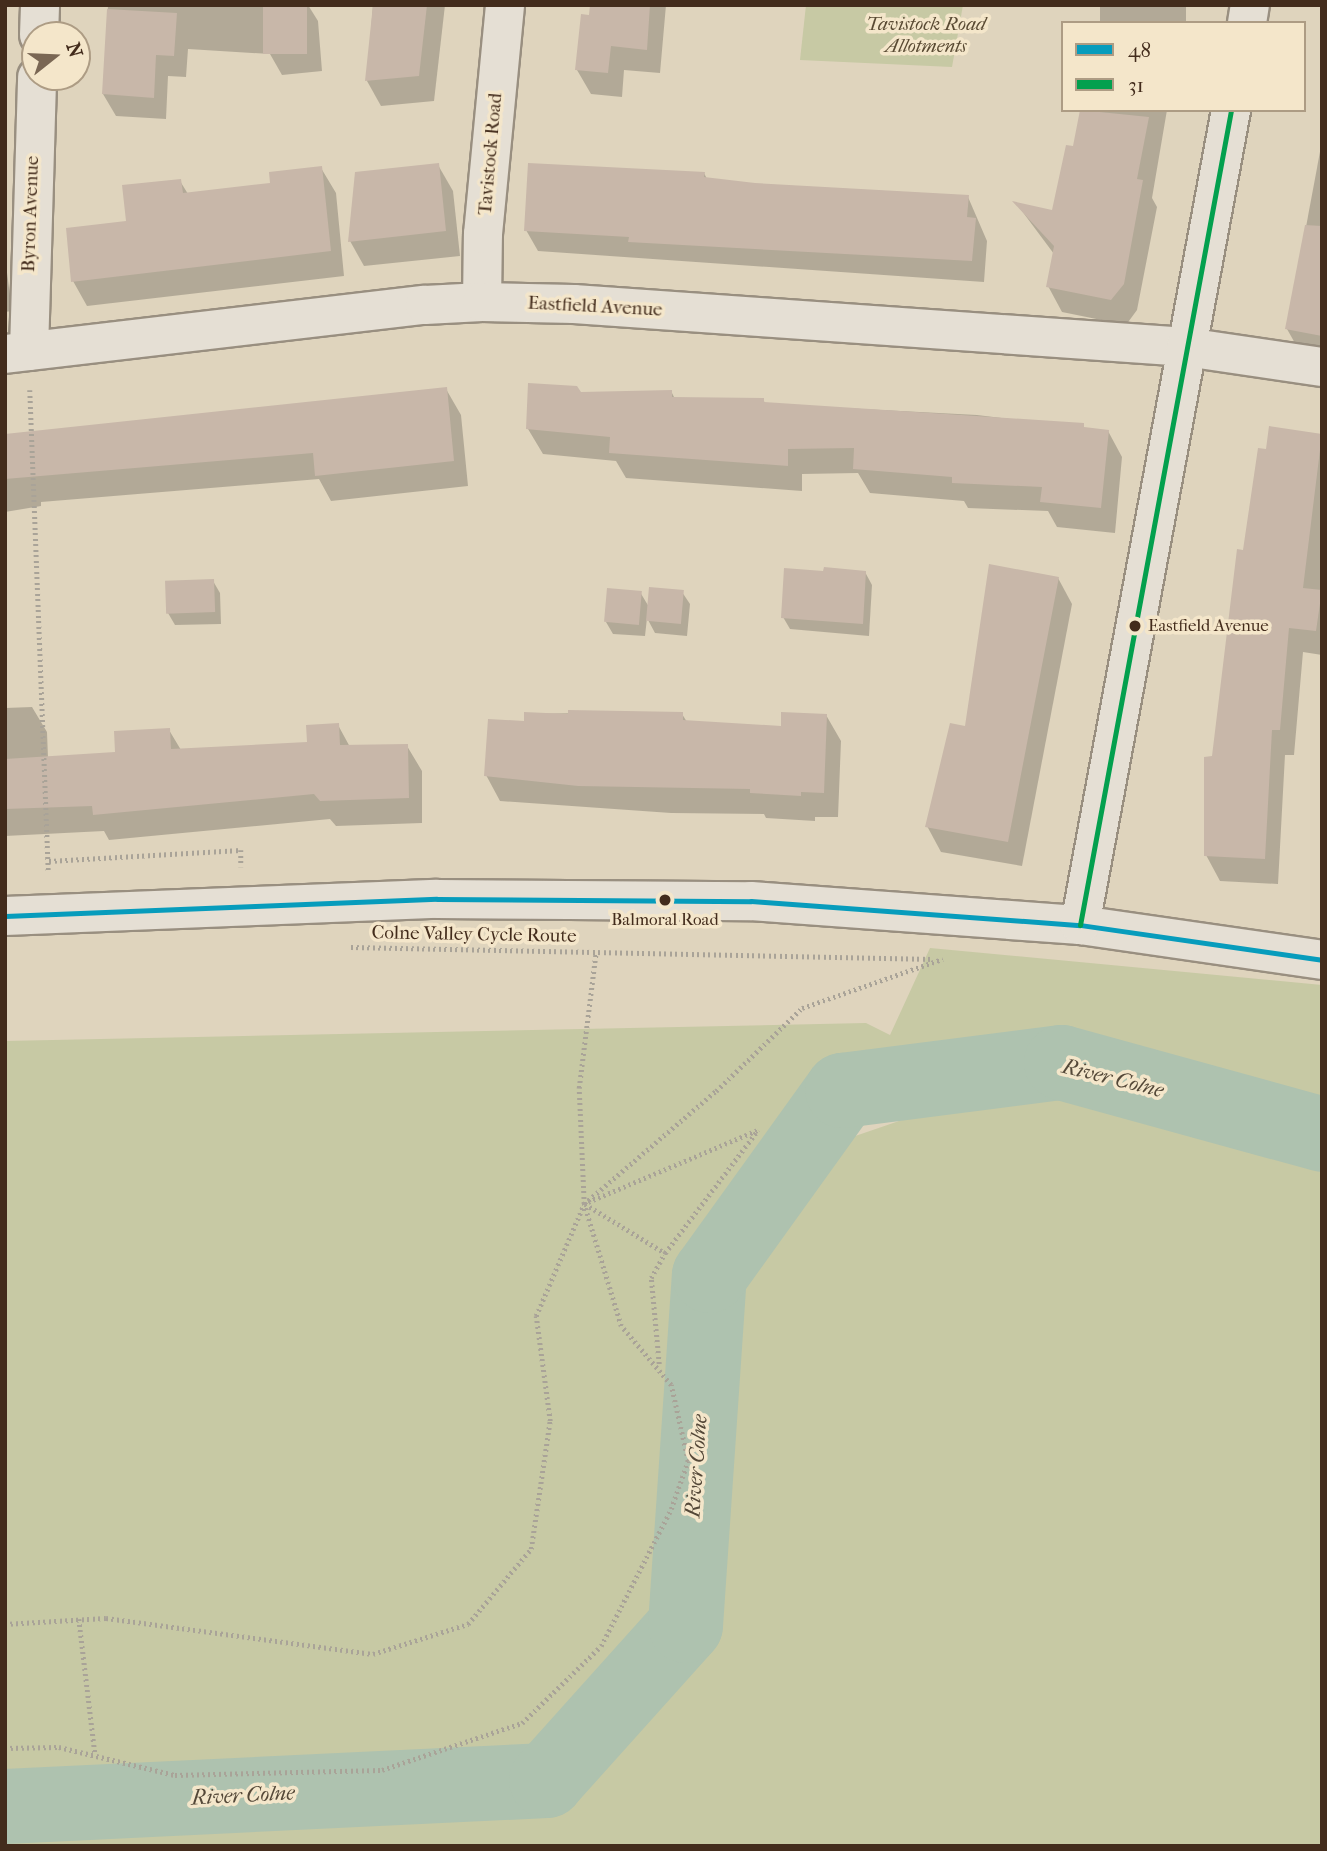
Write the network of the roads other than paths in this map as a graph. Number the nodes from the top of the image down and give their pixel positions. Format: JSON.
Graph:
{"nodes":[{"id":1,"x":505,"y":5,"type":"edge"},
{"id":2,"x":36,"y":91,"type":"edge"},
{"id":3,"x":1230,"y":112,"type":"edge"},
{"id":4,"x":482,"y":302,"type":"junction"},
{"id":5,"x":1186,"y":347,"type":"junction"},
{"id":6,"x":17,"y":352,"type":"edge"},
{"id":7,"x":1322,"y":367,"type":"edge"},
{"id":8,"x":5,"y":916,"type":"edge"},
{"id":9,"x":1080,"y":925,"type":"junction"},
{"id":10,"x":1322,"y":960,"type":"edge"}],
"edges":[{"from":1,"to":4,"type":"street","name":"Tavistock Road"},
{"from":2,"to":6,"type":"street","name":"Byron Avenue"},
{"from":3,"to":5,"type":"street"},
{"from":4,"to":5,"type":"street","name":"Eastfield Avenue"},
{"from":4,"to":6,"type":"street","name":"Eastfield Avenue"},
{"from":5,"to":7,"type":"street","name":"Eastfield Avenue"},
{"from":5,"to":9,"type":"street"},
{"from":8,"to":9,"type":"street"},
{"from":9,"to":10,"type":"street"}]}
